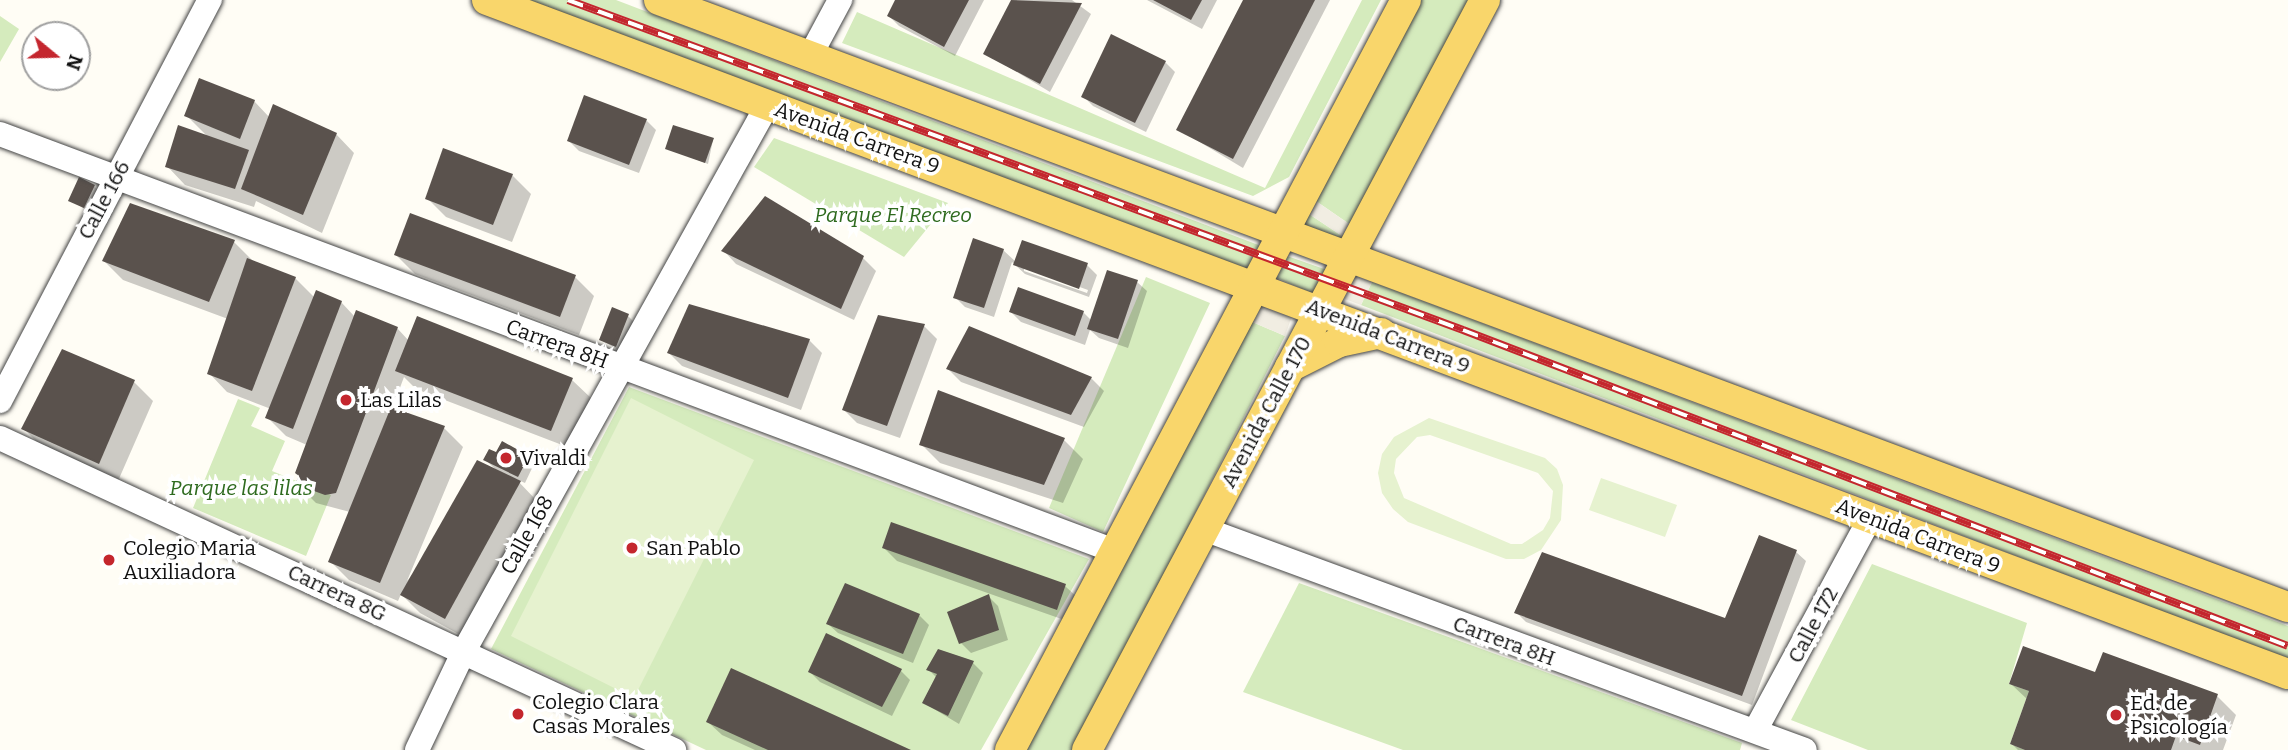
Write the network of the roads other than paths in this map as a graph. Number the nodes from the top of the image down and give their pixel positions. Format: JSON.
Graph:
{"nodes":[{"id":1,"x":210,"y":0,"type":"edge"},
{"id":2,"x":487,"y":0,"type":"edge"},
{"id":3,"x":659,"y":0,"type":"edge"},
{"id":4,"x":840,"y":0,"type":"edge"},
{"id":5,"x":1406,"y":0,"type":"edge"},
{"id":6,"x":1485,"y":0,"type":"edge"},
{"id":7,"x":810,"y":56,"type":"junction"},
{"id":8,"x":768,"y":104,"type":"junction"},
{"id":9,"x":0,"y":134,"type":"edge"},
{"id":10,"x":114,"y":180,"type":"junction"},
{"id":11,"x":1376,"y":205,"type":"junction"},
{"id":12,"x":1283,"y":232,"type":"junction"},
{"id":13,"x":1349,"y":256,"type":"junction"},
{"id":14,"x":1409,"y":278,"type":"junction"},
{"id":15,"x":1255,"y":286,"type":"junction"},
{"id":16,"x":1321,"y":310,"type":"junction"},
{"id":17,"x":1381,"y":333,"type":"junction"},
{"id":18,"x":619,"y":367,"type":"junction"},
{"id":19,"x":1290,"y":368,"type":"junction"},
{"id":20,"x":0,"y":401,"type":"edge"},
{"id":21,"x":0,"y":438,"type":"edge"},
{"id":22,"x":1870,"y":518,"type":"junction"},
{"id":23,"x":1204,"y":529,"type":"junction"},
{"id":24,"x":1115,"y":551,"type":"junction"},
{"id":25,"x":2288,"y":607,"type":"edge"},
{"id":26,"x":464,"y":651,"type":"junction"},
{"id":27,"x":2288,"y":674,"type":"edge"},
{"id":28,"x":1755,"y":731,"type":"junction"},
{"id":29,"x":417,"y":750,"type":"edge"},
{"id":30,"x":674,"y":750,"type":"edge"},
{"id":31,"x":1010,"y":750,"type":"edge"},
{"id":32,"x":1087,"y":750,"type":"edge"},
{"id":33,"x":1805,"y":750,"type":"edge"}],
"edges":[{"from":1,"to":10,"type":"street","name":"Calle 166"},
{"from":2,"to":8,"type":"main road","name":"Avenida Carrera 9"},
{"from":3,"to":7,"type":"main road"},
{"from":4,"to":7,"type":"street"},
{"from":5,"to":12,"type":"main road"},
{"from":6,"to":11,"type":"main road","name":"Avenida Calle 170"},
{"from":7,"to":12,"type":"main road"},
{"from":8,"to":15,"type":"main road","name":"Avenida Carrera 9"},
{"from":8,"to":18,"type":"street","name":"Calle 168"},
{"from":9,"to":10,"type":"street","name":"Carrera 8H"},
{"from":10,"to":18,"type":"street","name":"Carrera 8H"},
{"from":10,"to":20,"type":"street","name":"Calle 166"},
{"from":11,"to":13,"type":"main road","name":"Avenida Calle 170"},
{"from":11,"to":14,"type":"main road"},
{"from":12,"to":13,"type":"main road"},
{"from":12,"to":15,"type":"main road"},
{"from":13,"to":14,"type":"main road"},
{"from":13,"to":16,"type":"main road","name":"Avenida Calle 170"},
{"from":14,"to":25,"type":"main road"},
{"from":15,"to":16,"type":"main road","name":"Avenida Carrera 9"},
{"from":15,"to":24,"type":"main road"},
{"from":16,"to":17,"type":"main road","name":"Avenida Carrera 9"},
{"from":16,"to":19,"type":"main road","name":"Avenida Calle 170"},
{"from":17,"to":19,"type":"main road"},
{"from":17,"to":22,"type":"main road","name":"Avenida Carrera 9"},
{"from":18,"to":24,"type":"street","name":"Carrera 8H"},
{"from":18,"to":26,"type":"street","name":"Calle 168"},
{"from":19,"to":23,"type":"main road","name":"Avenida Calle 170"},
{"from":21,"to":26,"type":"street","name":"Carrera 8G"},
{"from":22,"to":27,"type":"main road","name":"Avenida Carrera 9"},
{"from":22,"to":28,"type":"street","name":"Calle 172"},
{"from":23,"to":28,"type":"street","name":"Carrera 8H"},
{"from":23,"to":32,"type":"main road","name":"Avenida Calle 170"},
{"from":24,"to":31,"type":"main road"},
{"from":26,"to":29,"type":"street","name":"Calle 168"},
{"from":26,"to":30,"type":"street","name":"Carrera 8G"},
{"from":28,"to":33,"type":"street","name":"Carrera 8H"}]}
